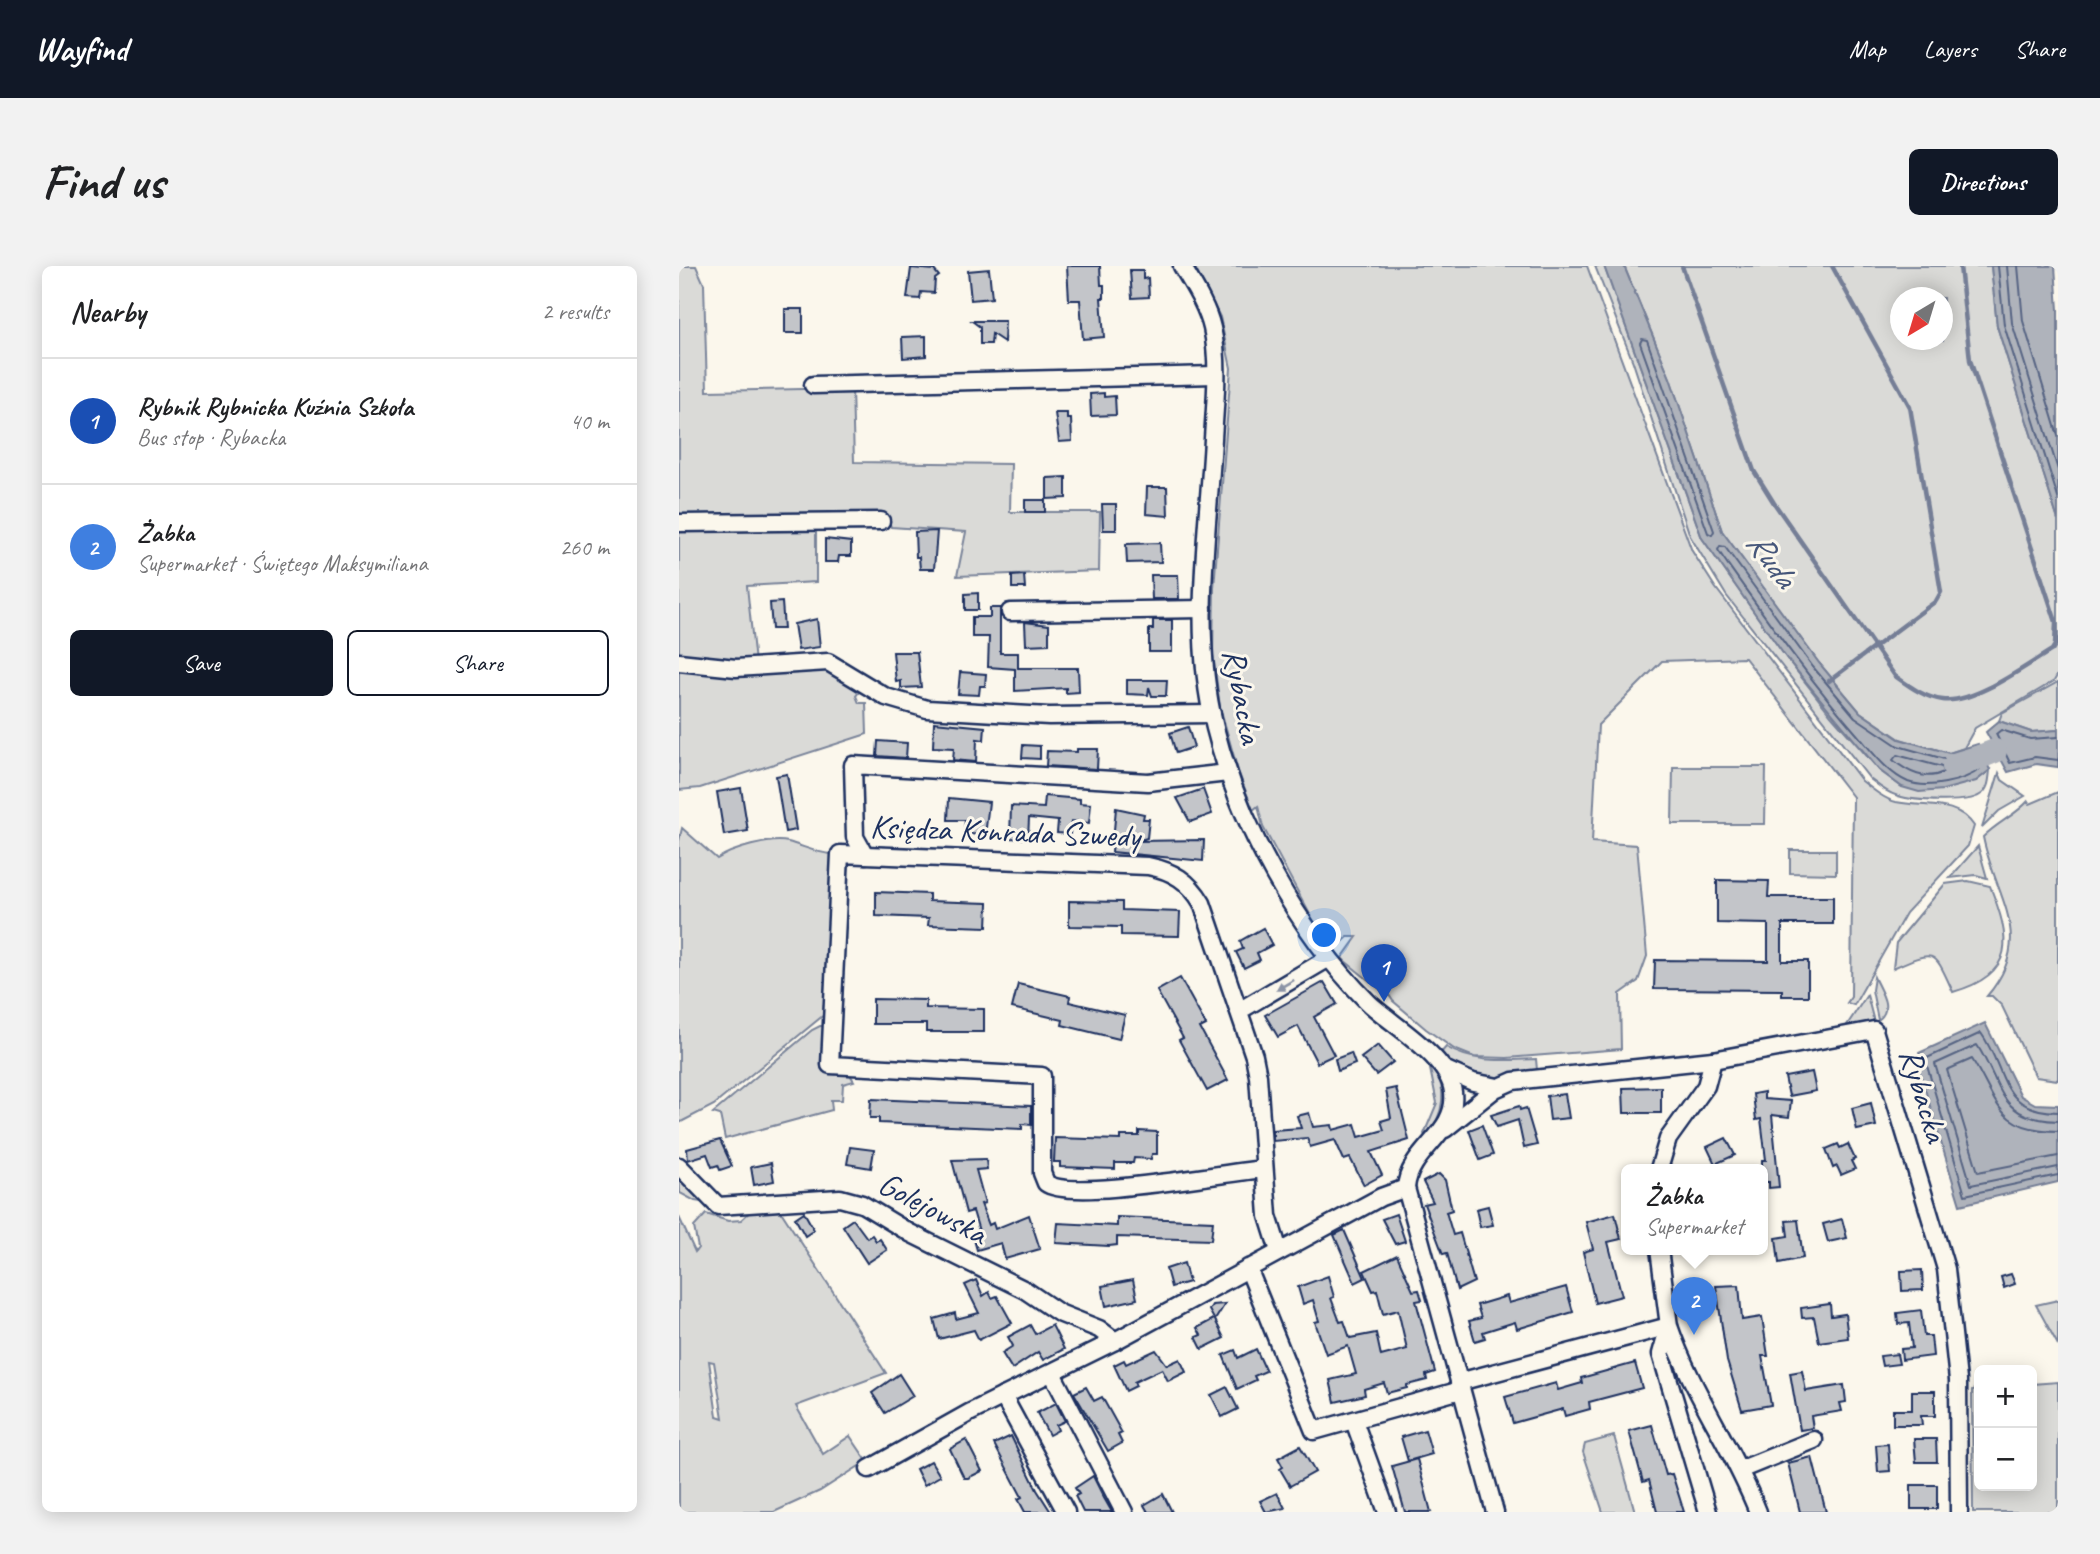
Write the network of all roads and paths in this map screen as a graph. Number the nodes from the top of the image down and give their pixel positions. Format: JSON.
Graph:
{"nodes":[{"id":1,"x":1182,"y":266,"type":"edge"},
{"id":2,"x":1215,"y":375,"type":"junction"},
{"id":3,"x":813,"y":385,"type":"dead end"},
{"id":4,"x":881,"y":521,"type":"dead end"},
{"id":5,"x":679,"y":523,"type":"edge"},
{"id":6,"x":1203,"y":609,"type":"junction"},
{"id":7,"x":1010,"y":612,"type":"dead end"},
{"id":8,"x":679,"y":662,"type":"edge"},
{"id":9,"x":1212,"y":714,"type":"junction"},
{"id":10,"x":1229,"y":773,"type":"junction"},
{"id":11,"x":865,"y":855,"type":"junction"},
{"id":12,"x":1329,"y":958,"type":"junction"},
{"id":13,"x":1239,"y":1011,"type":"junction"},
{"id":14,"x":1713,"y":1060,"type":"junction"},
{"id":15,"x":1444,"y":1069,"type":"junction"},
{"id":16,"x":1498,"y":1087,"type":"junction"},
{"id":17,"x":1443,"y":1130,"type":"junction"},
{"id":18,"x":1660,"y":1164,"type":"edge"},
{"id":19,"x":679,"y":1166,"type":"edge"},
{"id":20,"x":1264,"y":1169,"type":"junction"},
{"id":21,"x":1406,"y":1188,"type":"junction"},
{"id":22,"x":1279,"y":1251,"type":"junction"},
{"id":23,"x":1660,"y":1255,"type":"edge"},
{"id":24,"x":1248,"y":1268,"type":"junction"},
{"id":25,"x":1669,"y":1326,"type":"junction"},
{"id":26,"x":1115,"y":1341,"type":"junction"},
{"id":27,"x":1052,"y":1373,"type":"junction"},
{"id":28,"x":1460,"y":1386,"type":"junction"},
{"id":29,"x":1003,"y":1396,"type":"junction"},
{"id":30,"x":1354,"y":1421,"type":"junction"},
{"id":31,"x":1814,"y":1440,"type":"dead end"},
{"id":32,"x":869,"y":1469,"type":"dead end"},
{"id":33,"x":1742,"y":1469,"type":"junction"},
{"id":34,"x":1066,"y":1512,"type":"edge"},
{"id":35,"x":1124,"y":1512,"type":"edge"},
{"id":36,"x":1387,"y":1512,"type":"edge"},
{"id":37,"x":1495,"y":1512,"type":"edge"},
{"id":38,"x":1708,"y":1512,"type":"edge"},
{"id":39,"x":1758,"y":1512,"type":"edge"},
{"id":40,"x":1959,"y":1512,"type":"edge"}],
"edges":[{"from":1,"to":2,"type":"street","name":"Rybacka"},
{"from":2,"to":3,"type":"street"},
{"from":2,"to":6,"type":"street","name":"Rybacka"},
{"from":4,"to":5,"type":"street"},
{"from":6,"to":7,"type":"street"},
{"from":6,"to":9,"type":"street","name":"Rybacka"},
{"from":8,"to":9,"type":"street"},
{"from":9,"to":10,"type":"street","name":"Rybacka"},
{"from":10,"to":11,"type":"street"},
{"from":10,"to":12,"type":"street","name":"Rybacka"},
{"from":11,"to":13,"type":"street","name":"Księdza Konrada Szwedy"},
{"from":11,"to":20,"type":"street","name":"Księdza Konrada Szwedy"},
{"from":12,"to":13,"type":"street","one_way":true},
{"from":12,"to":15,"type":"street","name":"Rybacka"},
{"from":13,"to":20,"type":"street","name":"Księdza Konrada Szwedy"},
{"from":14,"to":16,"type":"street","name":"Rybacka"},
{"from":14,"to":18,"type":"street"},
{"from":14,"to":40,"type":"street","name":"Rybacka"},
{"from":15,"to":16,"type":"street","name":"Rybacka"},
{"from":15,"to":17,"type":"street"},
{"from":16,"to":17,"type":"street","name":"Rybacka"},
{"from":17,"to":21,"type":"street"},
{"from":19,"to":26,"type":"street","name":"Golejowska"},
{"from":20,"to":22,"type":"street","name":"Księdza Konrada Szwedy"},
{"from":21,"to":22,"type":"street"},
{"from":21,"to":28,"type":"street"},
{"from":22,"to":24,"type":"street"},
{"from":23,"to":25,"type":"street"},
{"from":24,"to":26,"type":"street"},
{"from":24,"to":30,"type":"street"},
{"from":25,"to":28,"type":"street"},
{"from":25,"to":33,"type":"street"},
{"from":25,"to":38,"type":"street"},
{"from":26,"to":27,"type":"street"},
{"from":27,"to":29,"type":"street"},
{"from":27,"to":35,"type":"street"},
{"from":28,"to":30,"type":"street"},
{"from":28,"to":37,"type":"street"},
{"from":29,"to":32,"type":"street"},
{"from":29,"to":34,"type":"street"},
{"from":30,"to":36,"type":"street"},
{"from":31,"to":33,"type":"street"},
{"from":33,"to":39,"type":"street"}]}
